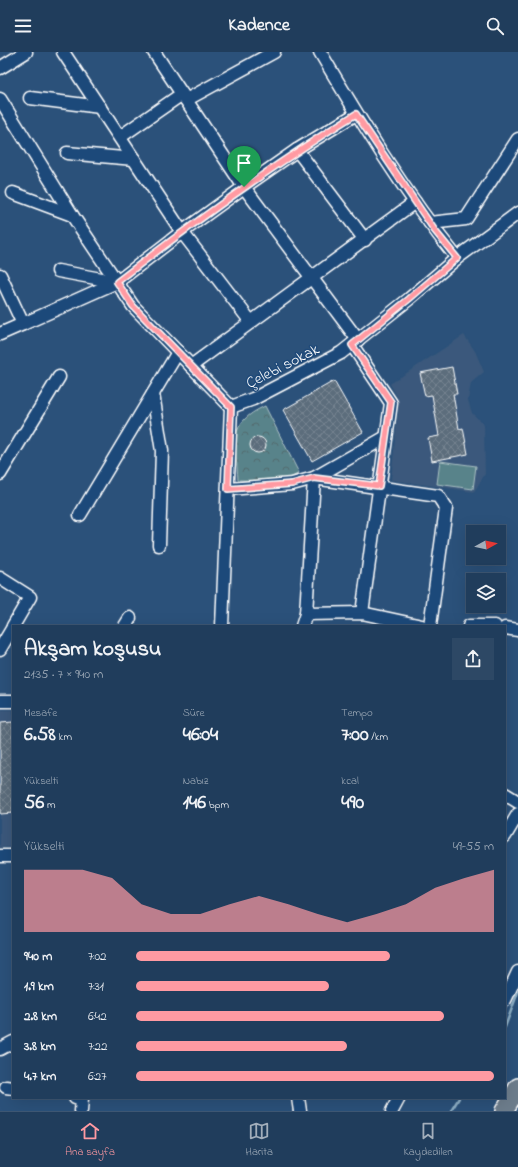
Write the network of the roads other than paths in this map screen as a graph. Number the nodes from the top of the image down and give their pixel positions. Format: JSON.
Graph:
{"nodes":[{"id":1,"x":26,"y":52,"type":"edge"},
{"id":2,"x":63,"y":52,"type":"edge"},
{"id":3,"x":154,"y":52,"type":"edge"},
{"id":4,"x":274,"y":52,"type":"edge"},
{"id":5,"x":320,"y":52,"type":"edge"},
{"id":6,"x":0,"y":68,"type":"edge"},
{"id":7,"x":184,"y":97,"type":"junction"},
{"id":8,"x":30,"y":98,"type":"dead end"},
{"id":9,"x":0,"y":99,"type":"edge"},
{"id":10,"x":100,"y":107,"type":"junction"},
{"id":11,"x":356,"y":114,"type":"junction"},
{"id":12,"x":120,"y":137,"type":"junction"},
{"id":13,"x":518,"y":139,"type":"edge"},
{"id":14,"x":297,"y":150,"type":"junction"},
{"id":15,"x":67,"y":153,"type":"dead end"},
{"id":16,"x":134,"y":159,"type":"junction"},
{"id":17,"x":244,"y":187,"type":"junction"},
{"id":18,"x":13,"y":193,"type":"dead end"},
{"id":19,"x":415,"y":202,"type":"junction"},
{"id":20,"x":518,"y":213,"type":"edge"},
{"id":21,"x":72,"y":214,"type":"junction"},
{"id":22,"x":430,"y":223,"type":"junction"},
{"id":23,"x":182,"y":232,"type":"junction"},
{"id":24,"x":365,"y":240,"type":"junction"},
{"id":25,"x":457,"y":258,"type":"junction"},
{"id":26,"x":58,"y":271,"type":"dead end"},
{"id":27,"x":0,"y":276,"type":"edge"},
{"id":28,"x":312,"y":279,"type":"junction"},
{"id":29,"x":117,"y":282,"type":"junction"},
{"id":30,"x":251,"y":322,"type":"junction"},
{"id":31,"x":23,"y":324,"type":"junction"},
{"id":32,"x":0,"y":334,"type":"edge"},
{"id":33,"x":355,"y":342,"type":"junction"},
{"id":34,"x":178,"y":352,"type":"junction"},
{"id":35,"x":191,"y":366,"type":"junction"},
{"id":36,"x":59,"y":377,"type":"dead end"},
{"id":37,"x":153,"y":394,"type":"junction"},
{"id":38,"x":231,"y":407,"type":"junction"},
{"id":39,"x":386,"y":437,"type":"junction"},
{"id":40,"x":0,"y":474,"type":"edge"},
{"id":41,"x":314,"y":478,"type":"junction"},
{"id":42,"x":379,"y":486,"type":"junction"},
{"id":43,"x":228,"y":489,"type":"junction"},
{"id":44,"x":80,"y":515,"type":"dead end"},
{"id":45,"x":159,"y":545,"type":"dead end"},
{"id":46,"x":0,"y":578,"type":"edge"},
{"id":47,"x":362,"y":613,"type":"junction"},
{"id":48,"x":306,"y":614,"type":"junction"},
{"id":49,"x":14,"y":625,"type":"edge"},
{"id":50,"x":222,"y":625,"type":"edge"},
{"id":51,"x":302,"y":625,"type":"edge"},
{"id":52,"x":417,"y":625,"type":"edge"},
{"id":53,"x":430,"y":625,"type":"edge"},
{"id":54,"x":12,"y":628,"type":"edge"},
{"id":55,"x":506,"y":628,"type":"edge"},
{"id":56,"x":518,"y":630,"type":"edge"},
{"id":57,"x":0,"y":649,"type":"edge"},
{"id":58,"x":0,"y":700,"type":"edge"},
{"id":59,"x":12,"y":701,"type":"edge"},
{"id":60,"x":506,"y":795,"type":"edge"},
{"id":61,"x":518,"y":802,"type":"edge"},
{"id":62,"x":518,"y":814,"type":"edge"},
{"id":63,"x":506,"y":834,"type":"edge"},
{"id":64,"x":0,"y":856,"type":"edge"},
{"id":65,"x":12,"y":856,"type":"edge"},
{"id":66,"x":518,"y":972,"type":"edge"},
{"id":67,"x":506,"y":998,"type":"edge"},
{"id":68,"x":12,"y":1043,"type":"edge"},
{"id":69,"x":0,"y":1049,"type":"edge"},
{"id":70,"x":518,"y":1087,"type":"edge"},
{"id":71,"x":82,"y":1099,"type":"edge"},
{"id":72,"x":298,"y":1099,"type":"edge"},
{"id":73,"x":398,"y":1099,"type":"edge"},
{"id":74,"x":82,"y":1111,"type":"edge"},
{"id":75,"x":300,"y":1111,"type":"edge"},
{"id":76,"x":392,"y":1111,"type":"edge"},
{"id":77,"x":504,"y":1111,"type":"edge"}],
"edges":[{"from":1,"to":6,"type":"street"},
{"from":2,"to":10,"type":"street"},
{"from":3,"to":7,"type":"street"},
{"from":4,"to":7,"type":"street"},
{"from":5,"to":11,"type":"street"},
{"from":7,"to":12,"type":"street"},
{"from":7,"to":17,"type":"street"},
{"from":8,"to":10,"type":"street"},
{"from":9,"to":21,"type":"street"},
{"from":10,"to":12,"type":"street"},
{"from":11,"to":14,"type":"street"},
{"from":11,"to":19,"type":"street"},
{"from":12,"to":16,"type":"street"},
{"from":13,"to":22,"type":"street"},
{"from":14,"to":17,"type":"street"},
{"from":14,"to":24,"type":"street"},
{"from":15,"to":16,"type":"street"},
{"from":16,"to":23,"type":"street"},
{"from":17,"to":23,"type":"street"},
{"from":17,"to":28,"type":"street"},
{"from":18,"to":21,"type":"street"},
{"from":19,"to":22,"type":"street"},
{"from":19,"to":24,"type":"street"},
{"from":20,"to":25,"type":"street","name":"Çelebi sokak"},
{"from":21,"to":29,"type":"street"},
{"from":22,"to":25,"type":"street"},
{"from":23,"to":29,"type":"street"},
{"from":23,"to":30,"type":"street"},
{"from":24,"to":28,"type":"street"},
{"from":25,"to":33,"type":"street","name":"Çelebi sokak"},
{"from":26,"to":29,"type":"street"},
{"from":27,"to":31,"type":"street"},
{"from":28,"to":30,"type":"street"},
{"from":28,"to":33,"type":"street"},
{"from":29,"to":31,"type":"street"},
{"from":29,"to":34,"type":"street"},
{"from":30,"to":35,"type":"street"},
{"from":31,"to":32,"type":"street"},
{"from":33,"to":38,"type":"street","name":"Çelebi sokak"},
{"from":33,"to":39,"type":"street"},
{"from":34,"to":35,"type":"street"},
{"from":34,"to":37,"type":"street"},
{"from":35,"to":38,"type":"street"},
{"from":36,"to":40,"type":"street"},
{"from":37,"to":44,"type":"street"},
{"from":37,"to":45,"type":"street"},
{"from":38,"to":43,"type":"street"},
{"from":39,"to":41,"type":"street"},
{"from":39,"to":42,"type":"street"},
{"from":41,"to":42,"type":"street"},
{"from":41,"to":43,"type":"street"},
{"from":41,"to":48,"type":"street"},
{"from":42,"to":47,"type":"street"},
{"from":42,"to":53,"type":"street"},
{"from":43,"to":50,"type":"street"},
{"from":46,"to":49,"type":"street"},
{"from":47,"to":48,"type":"street"},
{"from":47,"to":52,"type":"street"},
{"from":48,"to":51,"type":"street"},
{"from":54,"to":57,"type":"street"},
{"from":55,"to":56,"type":"street"},
{"from":58,"to":59,"type":"street"},
{"from":60,"to":61,"type":"street"},
{"from":62,"to":63,"type":"street"},
{"from":64,"to":65,"type":"street"},
{"from":66,"to":67,"type":"street"},
{"from":68,"to":69,"type":"street"},
{"from":70,"to":77,"type":"highway"},
{"from":71,"to":74,"type":"street"},
{"from":72,"to":75,"type":"street"},
{"from":73,"to":76,"type":"street"}]}
